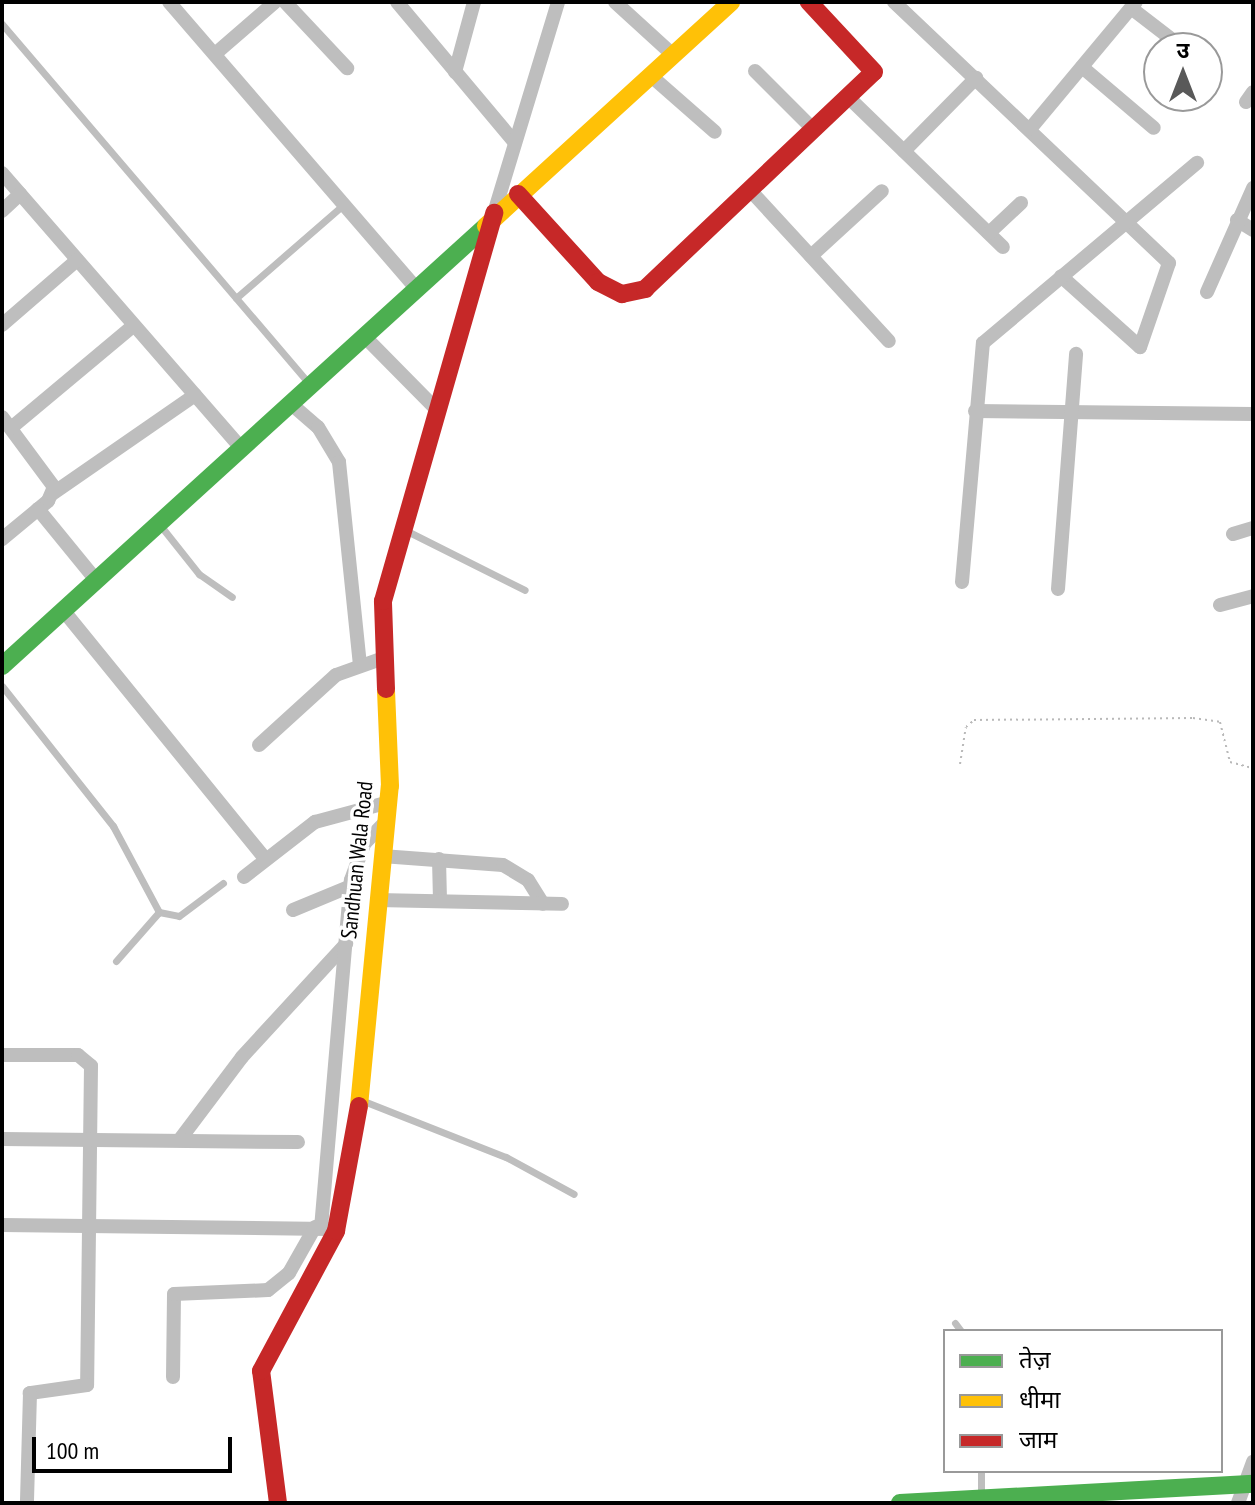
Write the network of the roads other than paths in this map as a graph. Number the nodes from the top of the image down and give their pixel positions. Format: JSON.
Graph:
{"nodes":[{"id":1,"x":169,"y":2,"type":"edge"},
{"id":2,"x":275,"y":2,"type":"edge"},
{"id":3,"x":285,"y":2,"type":"edge"},
{"id":4,"x":397,"y":2,"type":"edge"},
{"id":5,"x":474,"y":2,"type":"edge"},
{"id":6,"x":558,"y":2,"type":"edge"},
{"id":7,"x":731,"y":2,"type":"edge"},
{"id":8,"x":809,"y":2,"type":"edge"},
{"id":9,"x":894,"y":2,"type":"edge"},
{"id":10,"x":622,"y":4,"type":"edge"},
{"id":11,"x":1133,"y":5,"type":"edge"},
{"id":12,"x":2,"y":24,"type":"edge"},
{"id":13,"x":1164,"y":32,"type":"edge"},
{"id":14,"x":215,"y":54,"type":"junction"},
{"id":15,"x":673,"y":55,"type":"junction"},
{"id":16,"x":1082,"y":67,"type":"junction"},
{"id":17,"x":347,"y":68,"type":"dead end"},
{"id":18,"x":755,"y":71,"type":"dead end"},
{"id":19,"x":455,"y":72,"type":"junction"},
{"id":20,"x":650,"y":75,"type":"junction"},
{"id":21,"x":976,"y":78,"type":"junction"},
{"id":22,"x":847,"y":96,"type":"junction"},
{"id":23,"x":1154,"y":128,"type":"dead end"},
{"id":24,"x":813,"y":129,"type":"junction"},
{"id":25,"x":1030,"y":129,"type":"junction"},
{"id":26,"x":715,"y":132,"type":"dead end"},
{"id":27,"x":513,"y":140,"type":"junction"},
{"id":28,"x":904,"y":151,"type":"junction"},
{"id":29,"x":1197,"y":163,"type":"dead end"},
{"id":30,"x":2,"y":173,"type":"edge"},
{"id":31,"x":1253,"y":188,"type":"edge"},
{"id":32,"x":750,"y":190,"type":"junction"},
{"id":33,"x":882,"y":191,"type":"dead end"},
{"id":34,"x":20,"y":194,"type":"junction"},
{"id":35,"x":518,"y":194,"type":"junction"},
{"id":36,"x":1021,"y":203,"type":"dead end"},
{"id":37,"x":343,"y":204,"type":"junction"},
{"id":38,"x":2,"y":211,"type":"edge"},
{"id":39,"x":494,"y":213,"type":"junction"},
{"id":40,"x":1128,"y":220,"type":"junction"},
{"id":41,"x":1237,"y":220,"type":"junction"},
{"id":42,"x":1253,"y":230,"type":"edge"},
{"id":43,"x":989,"y":233,"type":"junction"},
{"id":44,"x":1003,"y":247,"type":"dead end"},
{"id":45,"x":811,"y":256,"type":"junction"},
{"id":46,"x":77,"y":260,"type":"junction"},
{"id":47,"x":1061,"y":276,"type":"junction"},
{"id":48,"x":416,"y":288,"type":"junction"},
{"id":49,"x":1207,"y":292,"type":"dead end"},
{"id":50,"x":236,"y":298,"type":"junction"},
{"id":51,"x":2,"y":325,"type":"edge"},
{"id":52,"x":134,"y":325,"type":"junction"},
{"id":53,"x":364,"y":336,"type":"junction"},
{"id":54,"x":889,"y":341,"type":"dead end"},
{"id":55,"x":1076,"y":354,"type":"dead end"},
{"id":56,"x":310,"y":385,"type":"junction"},
{"id":57,"x":195,"y":395,"type":"junction"},
{"id":58,"x":290,"y":403,"type":"junction"},
{"id":59,"x":435,"y":408,"type":"junction"},
{"id":60,"x":975,"y":411,"type":"junction"},
{"id":61,"x":1072,"y":414,"type":"junction"},
{"id":62,"x":1253,"y":414,"type":"edge"},
{"id":63,"x":6,"y":422,"type":"edge"},
{"id":64,"x":241,"y":448,"type":"junction"},
{"id":65,"x":52,"y":494,"type":"junction"},
{"id":66,"x":38,"y":509,"type":"junction"},
{"id":67,"x":158,"y":523,"type":"junction"},
{"id":68,"x":401,"y":528,"type":"junction"},
{"id":69,"x":1253,"y":528,"type":"edge"},
{"id":70,"x":5,"y":531,"type":"edge"},
{"id":71,"x":1233,"y":534,"type":"dead end"},
{"id":72,"x":96,"y":580,"type":"junction"},
{"id":73,"x":962,"y":582,"type":"dead end"},
{"id":74,"x":1058,"y":589,"type":"dead end"},
{"id":75,"x":525,"y":590,"type":"dead end"},
{"id":76,"x":1253,"y":596,"type":"edge"},
{"id":77,"x":232,"y":597,"type":"dead end"},
{"id":78,"x":1220,"y":605,"type":"dead end"},
{"id":79,"x":63,"y":610,"type":"junction"},
{"id":80,"x":381,"y":659,"type":"junction"},
{"id":81,"x":2,"y":666,"type":"edge"},
{"id":82,"x":360,"y":666,"type":"junction"},
{"id":83,"x":2,"y":686,"type":"edge"},
{"id":84,"x":259,"y":745,"type":"dead end"},
{"id":85,"x":388,"y":811,"type":"junction"},
{"id":86,"x":263,"y":856,"type":"junction"},
{"id":87,"x":382,"y":856,"type":"junction"},
{"id":88,"x":439,"y":859,"type":"junction"},
{"id":89,"x":244,"y":877,"type":"dead end"},
{"id":90,"x":223,"y":883,"type":"dead end"},
{"id":91,"x":351,"y":886,"type":"junction"},
{"id":92,"x":377,"y":900,"type":"junction"},
{"id":93,"x":440,"y":901,"type":"junction"},
{"id":94,"x":543,"y":904,"type":"junction"},
{"id":95,"x":562,"y":904,"type":"dead end"},
{"id":96,"x":293,"y":910,"type":"dead end"},
{"id":97,"x":159,"y":912,"type":"junction"},
{"id":98,"x":346,"y":944,"type":"junction"},
{"id":99,"x":116,"y":961,"type":"dead end"},
{"id":100,"x":2,"y":1055,"type":"edge"},
{"id":101,"x":359,"y":1100,"type":"junction"},
{"id":102,"x":181,"y":1138,"type":"junction"},
{"id":103,"x":2,"y":1139,"type":"edge"},
{"id":104,"x":91,"y":1139,"type":"junction"},
{"id":105,"x":298,"y":1142,"type":"dead end"},
{"id":106,"x":574,"y":1194,"type":"dead end"},
{"id":107,"x":90,"y":1224,"type":"junction"},
{"id":108,"x":2,"y":1225,"type":"edge"},
{"id":109,"x":324,"y":1228,"type":"junction"},
{"id":110,"x":955,"y":1323,"type":"dead end"},
{"id":111,"x":960,"y":1329,"type":"edge"},
{"id":112,"x":173,"y":1377,"type":"dead end"},
{"id":113,"x":1253,"y":1462,"type":"edge"},
{"id":114,"x":981,"y":1473,"type":"edge"},
{"id":115,"x":1249,"y":1484,"type":"edge"},
{"id":116,"x":980,"y":1499,"type":"junction"},
{"id":117,"x":27,"y":1503,"type":"edge"},
{"id":118,"x":278,"y":1503,"type":"edge"},
{"id":119,"x":900,"y":1503,"type":"edge"},
{"id":120,"x":1238,"y":1503,"type":"edge"}],
"edges":[{"from":1,"to":14,"type":"street"},
{"from":2,"to":14,"type":"street"},
{"from":3,"to":17,"type":"street"},
{"from":4,"to":19,"type":"street"},
{"from":5,"to":19,"type":"street"},
{"from":6,"to":27,"type":"street"},
{"from":7,"to":15,"type":"main road"},
{"from":8,"to":22,"type":"main road"},
{"from":9,"to":21,"type":"street"},
{"from":10,"to":15,"type":"street"},
{"from":11,"to":13,"type":"street"},
{"from":11,"to":16,"type":"street"},
{"from":12,"to":50,"type":"lane"},
{"from":14,"to":37,"type":"street"},
{"from":15,"to":20,"type":"main road"},
{"from":16,"to":23,"type":"street"},
{"from":16,"to":25,"type":"street"},
{"from":18,"to":24,"type":"street"},
{"from":19,"to":27,"type":"street"},
{"from":20,"to":26,"type":"street"},
{"from":20,"to":35,"type":"main road"},
{"from":21,"to":25,"type":"street"},
{"from":21,"to":28,"type":"street"},
{"from":22,"to":24,"type":"main road"},
{"from":22,"to":28,"type":"street"},
{"from":24,"to":32,"type":"main road"},
{"from":25,"to":40,"type":"street"},
{"from":27,"to":39,"type":"street"},
{"from":28,"to":43,"type":"street"},
{"from":29,"to":40,"type":"street"},
{"from":30,"to":34,"type":"street"},
{"from":31,"to":41,"type":"street"},
{"from":32,"to":35,"type":"main road"},
{"from":32,"to":45,"type":"street"},
{"from":33,"to":45,"type":"street"},
{"from":34,"to":38,"type":"street"},
{"from":34,"to":46,"type":"street"},
{"from":35,"to":39,"type":"main road"},
{"from":36,"to":43,"type":"street"},
{"from":37,"to":48,"type":"street"},
{"from":37,"to":50,"type":"lane"},
{"from":39,"to":48,"type":"main road"},
{"from":39,"to":59,"type":"main road","name":"Sandhuan Wala Road"},
{"from":40,"to":47,"type":"street"},
{"from":40,"to":47,"type":"street"},
{"from":41,"to":42,"type":"street"},
{"from":41,"to":49,"type":"street"},
{"from":43,"to":44,"type":"street"},
{"from":45,"to":54,"type":"street"},
{"from":46,"to":51,"type":"street"},
{"from":46,"to":52,"type":"street"},
{"from":47,"to":60,"type":"street"},
{"from":48,"to":53,"type":"main road"},
{"from":50,"to":56,"type":"lane"},
{"from":52,"to":57,"type":"street"},
{"from":52,"to":63,"type":"street"},
{"from":53,"to":56,"type":"main road"},
{"from":53,"to":59,"type":"street"},
{"from":55,"to":61,"type":"street"},
{"from":56,"to":58,"type":"main road"},
{"from":57,"to":64,"type":"street"},
{"from":57,"to":65,"type":"street"},
{"from":58,"to":64,"type":"main road"},
{"from":58,"to":82,"type":"street"},
{"from":59,"to":68,"type":"main road","name":"Sandhuan Wala Road"},
{"from":60,"to":61,"type":"street"},
{"from":60,"to":73,"type":"street"},
{"from":61,"to":62,"type":"street"},
{"from":61,"to":74,"type":"street"},
{"from":63,"to":65,"type":"street"},
{"from":64,"to":67,"type":"main road"},
{"from":65,"to":66,"type":"street"},
{"from":66,"to":70,"type":"street"},
{"from":66,"to":72,"type":"street"},
{"from":67,"to":72,"type":"main road"},
{"from":67,"to":77,"type":"lane"},
{"from":68,"to":75,"type":"lane"},
{"from":68,"to":80,"type":"main road","name":"Sandhuan Wala Road"},
{"from":69,"to":71,"type":"street"},
{"from":72,"to":79,"type":"main road"},
{"from":76,"to":78,"type":"street"},
{"from":79,"to":81,"type":"main road"},
{"from":79,"to":86,"type":"street"},
{"from":80,"to":82,"type":"street"},
{"from":80,"to":85,"type":"main road","name":"Sandhuan Wala Road"},
{"from":82,"to":84,"type":"street"},
{"from":83,"to":97,"type":"lane"},
{"from":85,"to":86,"type":"street"},
{"from":85,"to":87,"type":"main road","name":"Sandhuan Wala Road"},
{"from":85,"to":91,"type":"street"},
{"from":86,"to":89,"type":"street"},
{"from":87,"to":88,"type":"street"},
{"from":87,"to":92,"type":"main road","name":"Sandhuan Wala Road"},
{"from":88,"to":93,"type":"street"},
{"from":88,"to":94,"type":"street"},
{"from":90,"to":97,"type":"lane"},
{"from":91,"to":96,"type":"street"},
{"from":91,"to":98,"type":"street"},
{"from":92,"to":93,"type":"street"},
{"from":92,"to":101,"type":"main road","name":"Sandhuan Wala Road"},
{"from":93,"to":94,"type":"street"},
{"from":94,"to":95,"type":"street"},
{"from":97,"to":99,"type":"lane"},
{"from":98,"to":102,"type":"street"},
{"from":98,"to":109,"type":"street"},
{"from":100,"to":104,"type":"street"},
{"from":101,"to":106,"type":"lane"},
{"from":101,"to":109,"type":"main road","name":"Sandhuan Wala Road"},
{"from":102,"to":104,"type":"street"},
{"from":102,"to":105,"type":"street"},
{"from":103,"to":104,"type":"street"},
{"from":104,"to":107,"type":"street"},
{"from":107,"to":108,"type":"street"},
{"from":107,"to":109,"type":"street"},
{"from":107,"to":117,"type":"street"},
{"from":109,"to":112,"type":"street"},
{"from":109,"to":118,"type":"main road","name":"Sandhuan Wala Road"},
{"from":110,"to":111,"type":"lane"},
{"from":113,"to":115,"type":"street"},
{"from":114,"to":116,"type":"lane"},
{"from":115,"to":116,"type":"main road"},
{"from":115,"to":120,"type":"street"},
{"from":116,"to":119,"type":"main road"}]}
